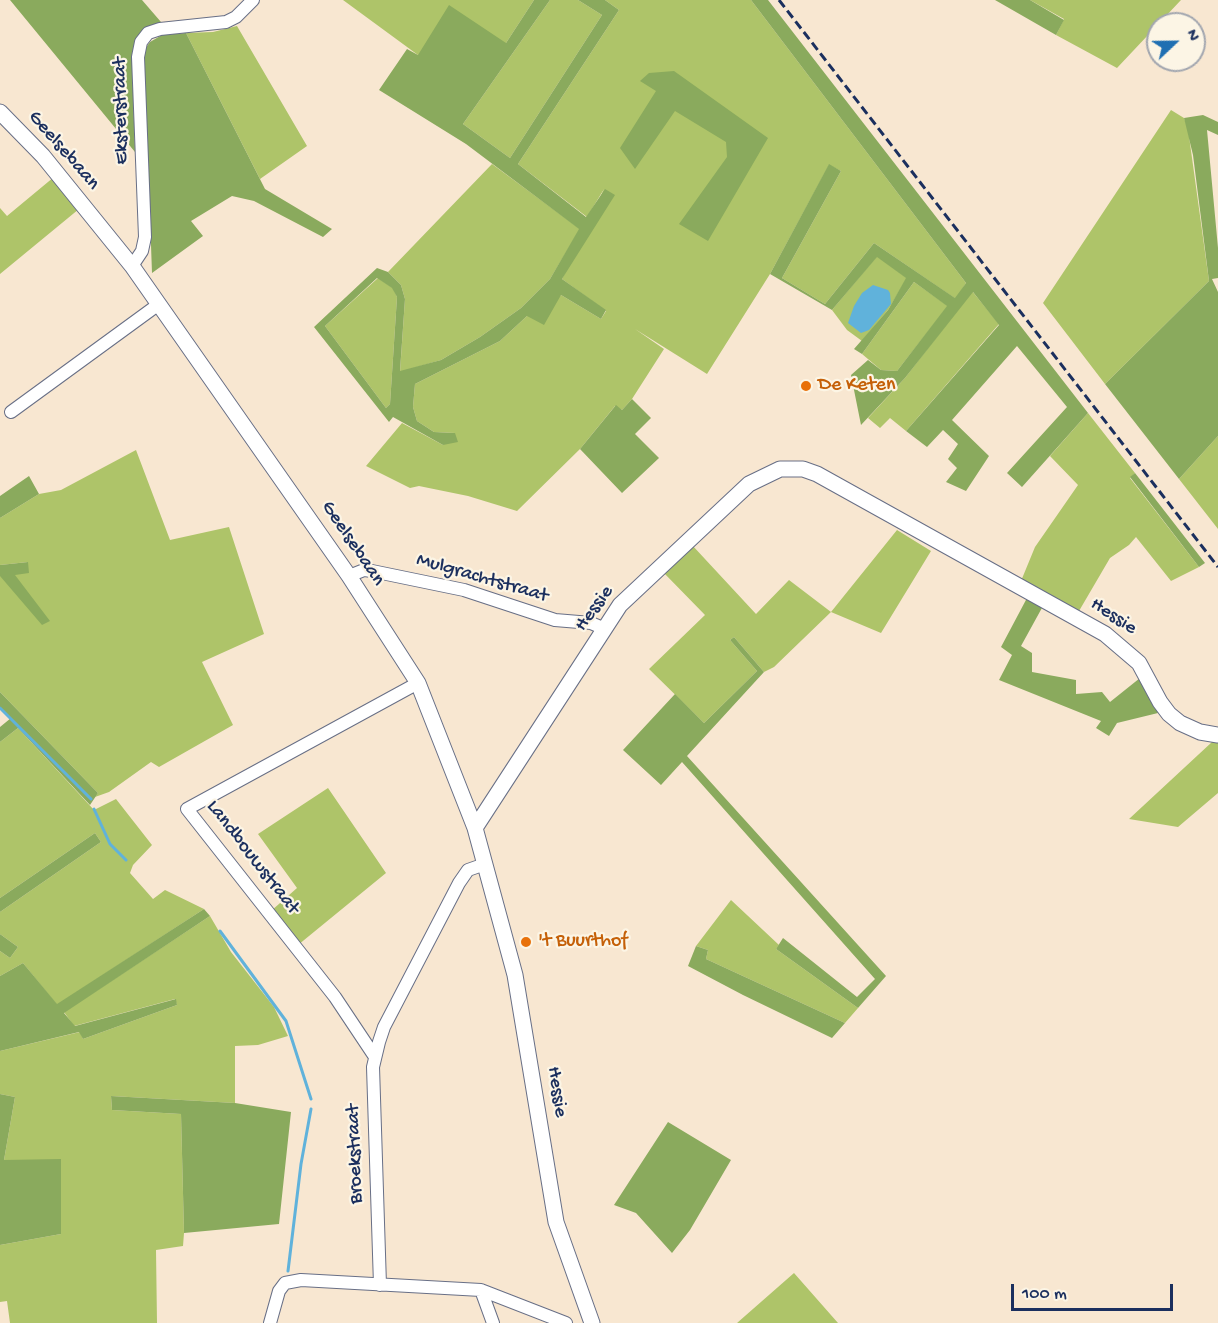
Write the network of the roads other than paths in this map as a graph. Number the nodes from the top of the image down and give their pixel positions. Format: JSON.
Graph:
{"nodes":[{"id":1,"x":253,"y":0,"type":"edge"},
{"id":2,"x":0,"y":112,"type":"edge"},
{"id":3,"x":132,"y":266,"type":"junction"},
{"id":4,"x":159,"y":304,"type":"junction"},
{"id":5,"x":11,"y":412,"type":"dead end"},
{"id":6,"x":349,"y":576,"type":"junction"},
{"id":7,"x":605,"y":629,"type":"junction"},
{"id":8,"x":418,"y":683,"type":"junction"},
{"id":9,"x":1218,"y":735,"type":"edge"},
{"id":10,"x":476,"y":828,"type":"junction"},
{"id":11,"x":484,"y":864,"type":"junction"},
{"id":12,"x":375,"y":1058,"type":"junction"},
{"id":13,"x":380,"y":1286,"type":"junction"},
{"id":14,"x":481,"y":1290,"type":"junction"},
{"id":15,"x":588,"y":1322,"type":"edge"},
{"id":16,"x":270,"y":1323,"type":"edge"},
{"id":17,"x":493,"y":1323,"type":"edge"},
{"id":18,"x":566,"y":1323,"type":"edge"}],
"edges":[{"from":1,"to":3,"type":"street","name":"Eksterstraat"},
{"from":2,"to":3,"type":"street","name":"Geelsebaan"},
{"from":3,"to":4,"type":"street","name":"Geelsebaan"},
{"from":4,"to":5,"type":"street"},
{"from":4,"to":6,"type":"street","name":"Geelsebaan"},
{"from":6,"to":7,"type":"street","name":"Mulgrachtstraat"},
{"from":6,"to":8,"type":"street","name":"Geelsebaan"},
{"from":7,"to":9,"type":"street","name":"Hessie"},
{"from":7,"to":10,"type":"street","name":"Hessie"},
{"from":8,"to":10,"type":"street","name":"Geelsebaan"},
{"from":8,"to":12,"type":"street","name":"Landbouwstraat"},
{"from":10,"to":11,"type":"street","name":"Hessie"},
{"from":11,"to":12,"type":"street","name":"Broekstraat"},
{"from":11,"to":15,"type":"street","name":"Hessie"},
{"from":12,"to":13,"type":"street","name":"Broekstraat"},
{"from":13,"to":14,"type":"street"},
{"from":13,"to":16,"type":"street"},
{"from":14,"to":17,"type":"street"},
{"from":14,"to":18,"type":"street"}]}
